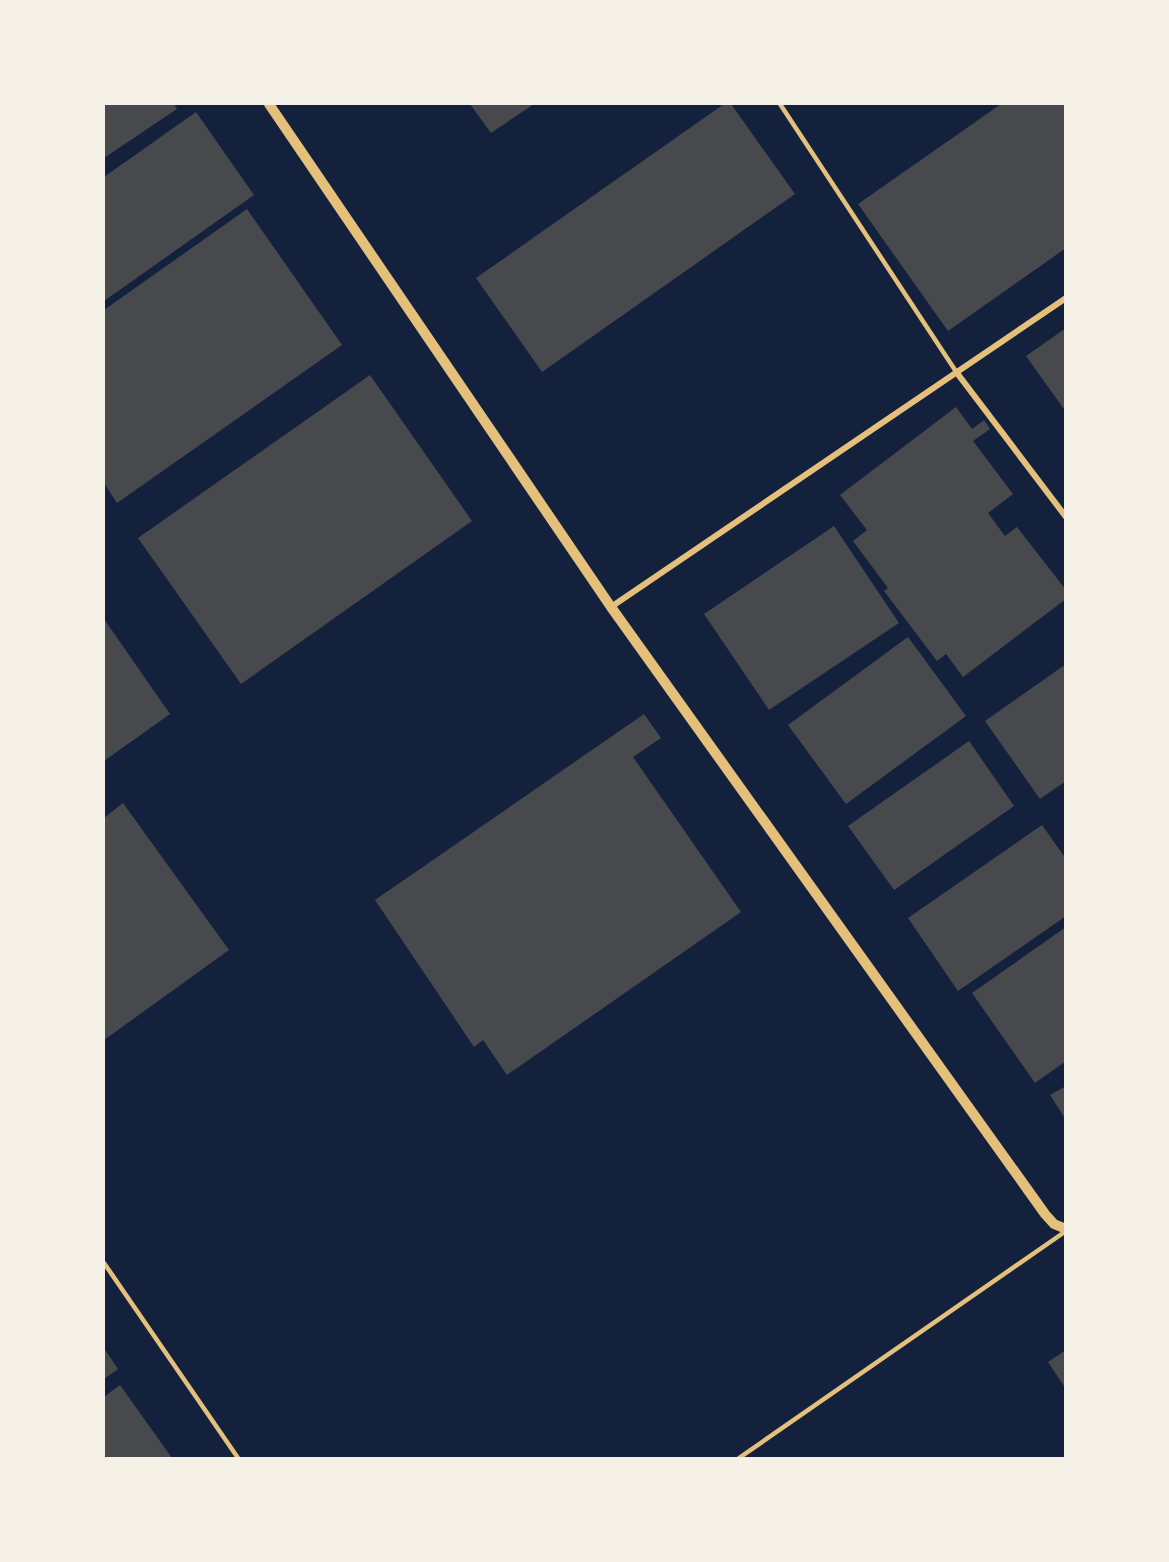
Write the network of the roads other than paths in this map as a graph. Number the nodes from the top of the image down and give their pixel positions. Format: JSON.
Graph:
{"nodes":[{"id":1,"x":269,"y":104,"type":"edge"},
{"id":2,"x":780,"y":104,"type":"edge"},
{"id":3,"x":1065,"y":298,"type":"edge"},
{"id":4,"x":957,"y":373,"type":"junction"},
{"id":5,"x":1065,"y":518,"type":"edge"},
{"id":6,"x":611,"y":607,"type":"junction"},
{"id":7,"x":1065,"y":1230,"type":"edge"},
{"id":8,"x":104,"y":1263,"type":"edge"},
{"id":9,"x":238,"y":1458,"type":"edge"},
{"id":10,"x":739,"y":1458,"type":"edge"}],
"edges":[{"from":1,"to":6,"type":"street"},
{"from":2,"to":4,"type":"lane"},
{"from":3,"to":4,"type":"street"},
{"from":4,"to":5,"type":"street"},
{"from":4,"to":6,"type":"street"},
{"from":6,"to":7,"type":"street"},
{"from":7,"to":10,"type":"lane"},
{"from":8,"to":9,"type":"lane"}]}
